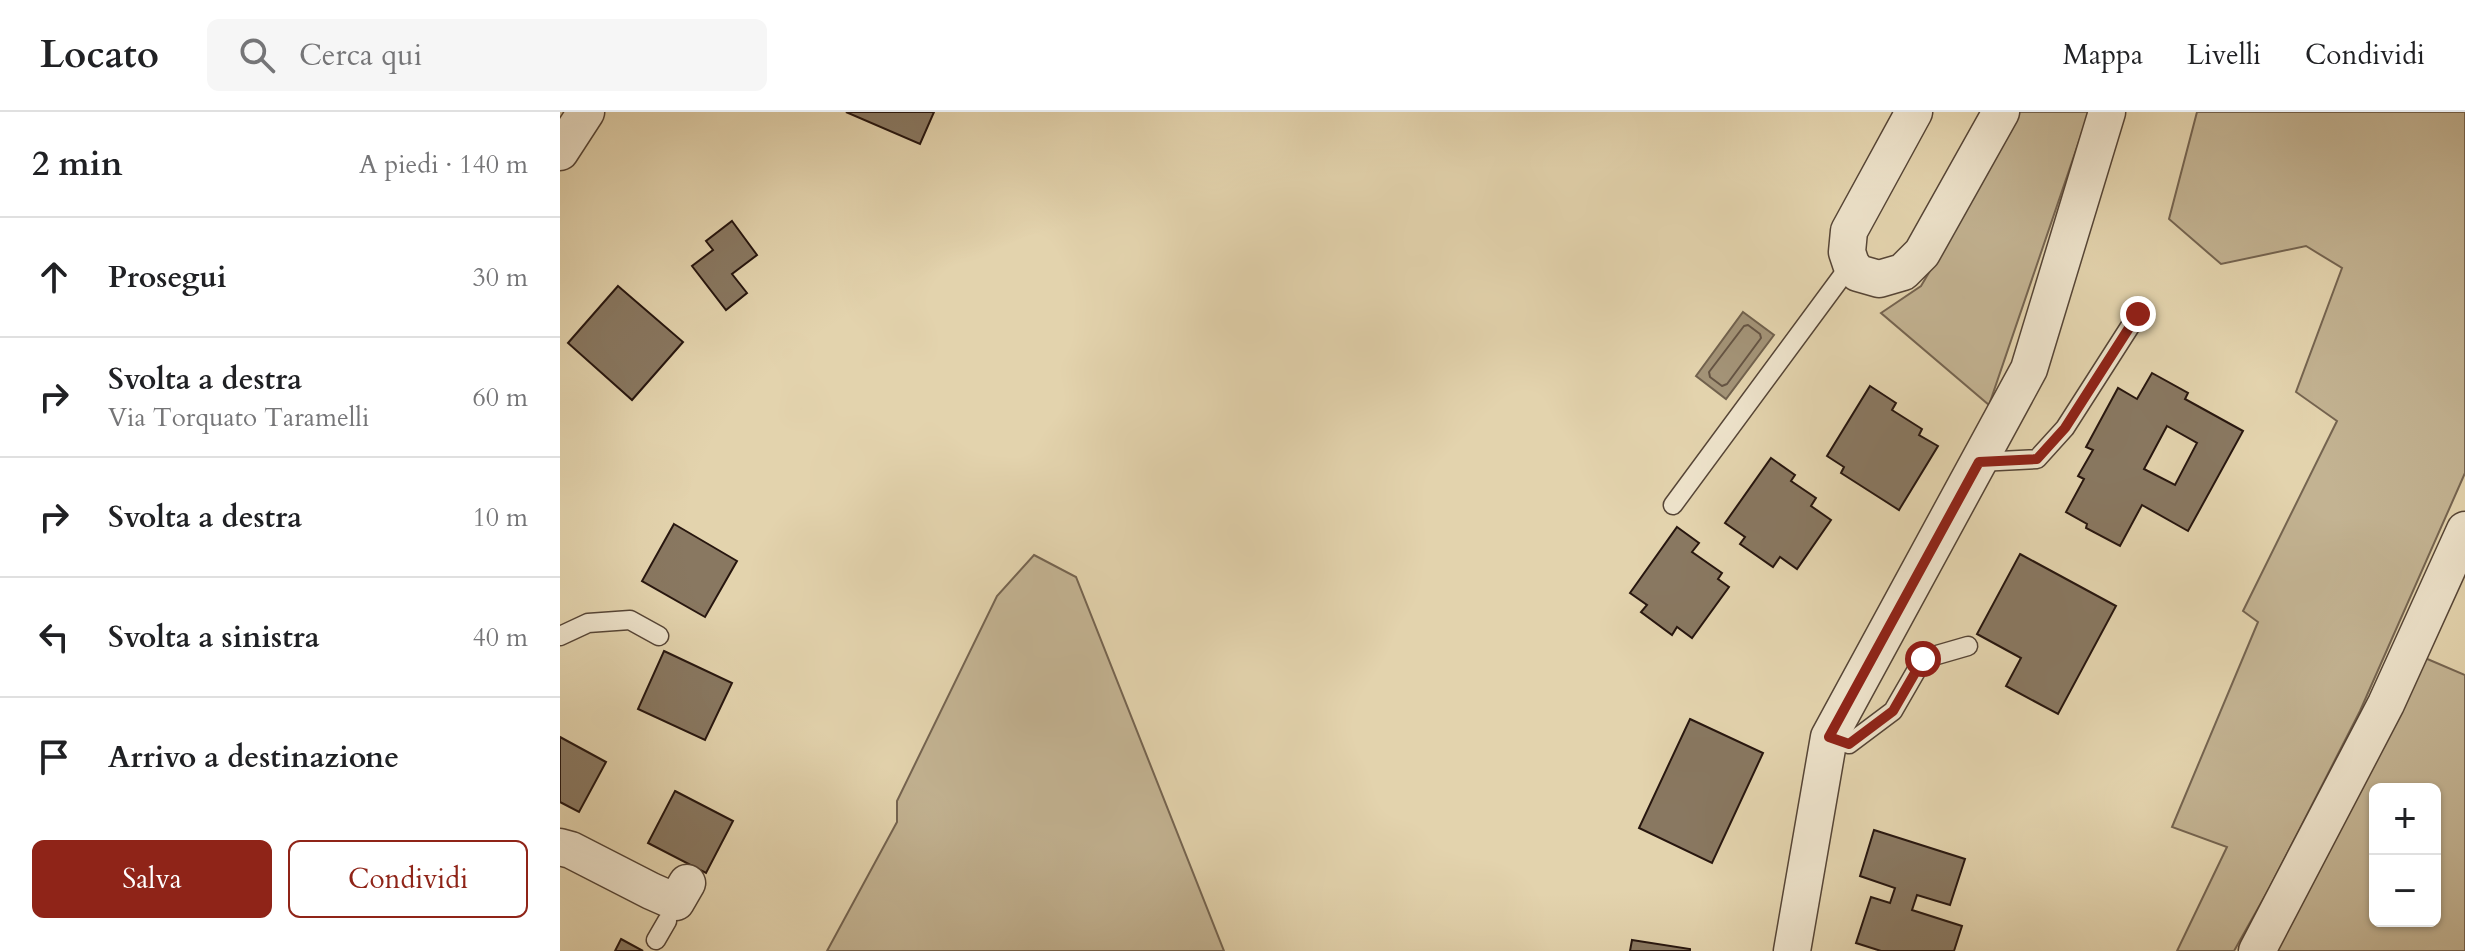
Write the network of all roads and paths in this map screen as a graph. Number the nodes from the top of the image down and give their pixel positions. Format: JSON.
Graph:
{"nodes":[{"id":1,"x":586,"y":112,"type":"edge"},
{"id":2,"x":1914,"y":112,"type":"edge"},
{"id":3,"x":2001,"y":112,"type":"edge"},
{"id":4,"x":2107,"y":112,"type":"edge"},
{"id":5,"x":560,"y":152,"type":"edge"},
{"id":6,"x":1851,"y":264,"type":"junction"},
{"id":7,"x":2138,"y":314,"type":"dead end"},
{"id":8,"x":1979,"y":462,"type":"junction"},
{"id":9,"x":1673,"y":505,"type":"dead end"},
{"id":10,"x":2464,"y":534,"type":"edge"},
{"id":11,"x":560,"y":636,"type":"edge"},
{"id":12,"x":659,"y":636,"type":"dead end"},
{"id":13,"x":1968,"y":646,"type":"dead end"},
{"id":14,"x":1829,"y":737,"type":"junction"},
{"id":15,"x":560,"y":847,"type":"edge"},
{"id":16,"x":676,"y":905,"type":"dead end"},
{"id":17,"x":1792,"y":951,"type":"edge"},
{"id":18,"x":2257,"y":951,"type":"edge"}],
"edges":[{"from":1,"to":5,"type":"street"},
{"from":2,"to":6,"type":"street"},
{"from":3,"to":6,"type":"street"},
{"from":4,"to":8,"type":"street"},
{"from":6,"to":9,"type":"lane"},
{"from":7,"to":8,"type":"lane"},
{"from":8,"to":14,"type":"street"},
{"from":10,"to":18,"type":"street"},
{"from":11,"to":12,"type":"lane"},
{"from":13,"to":14,"type":"lane"},
{"from":14,"to":17,"type":"street"},
{"from":15,"to":16,"type":"street"}]}
